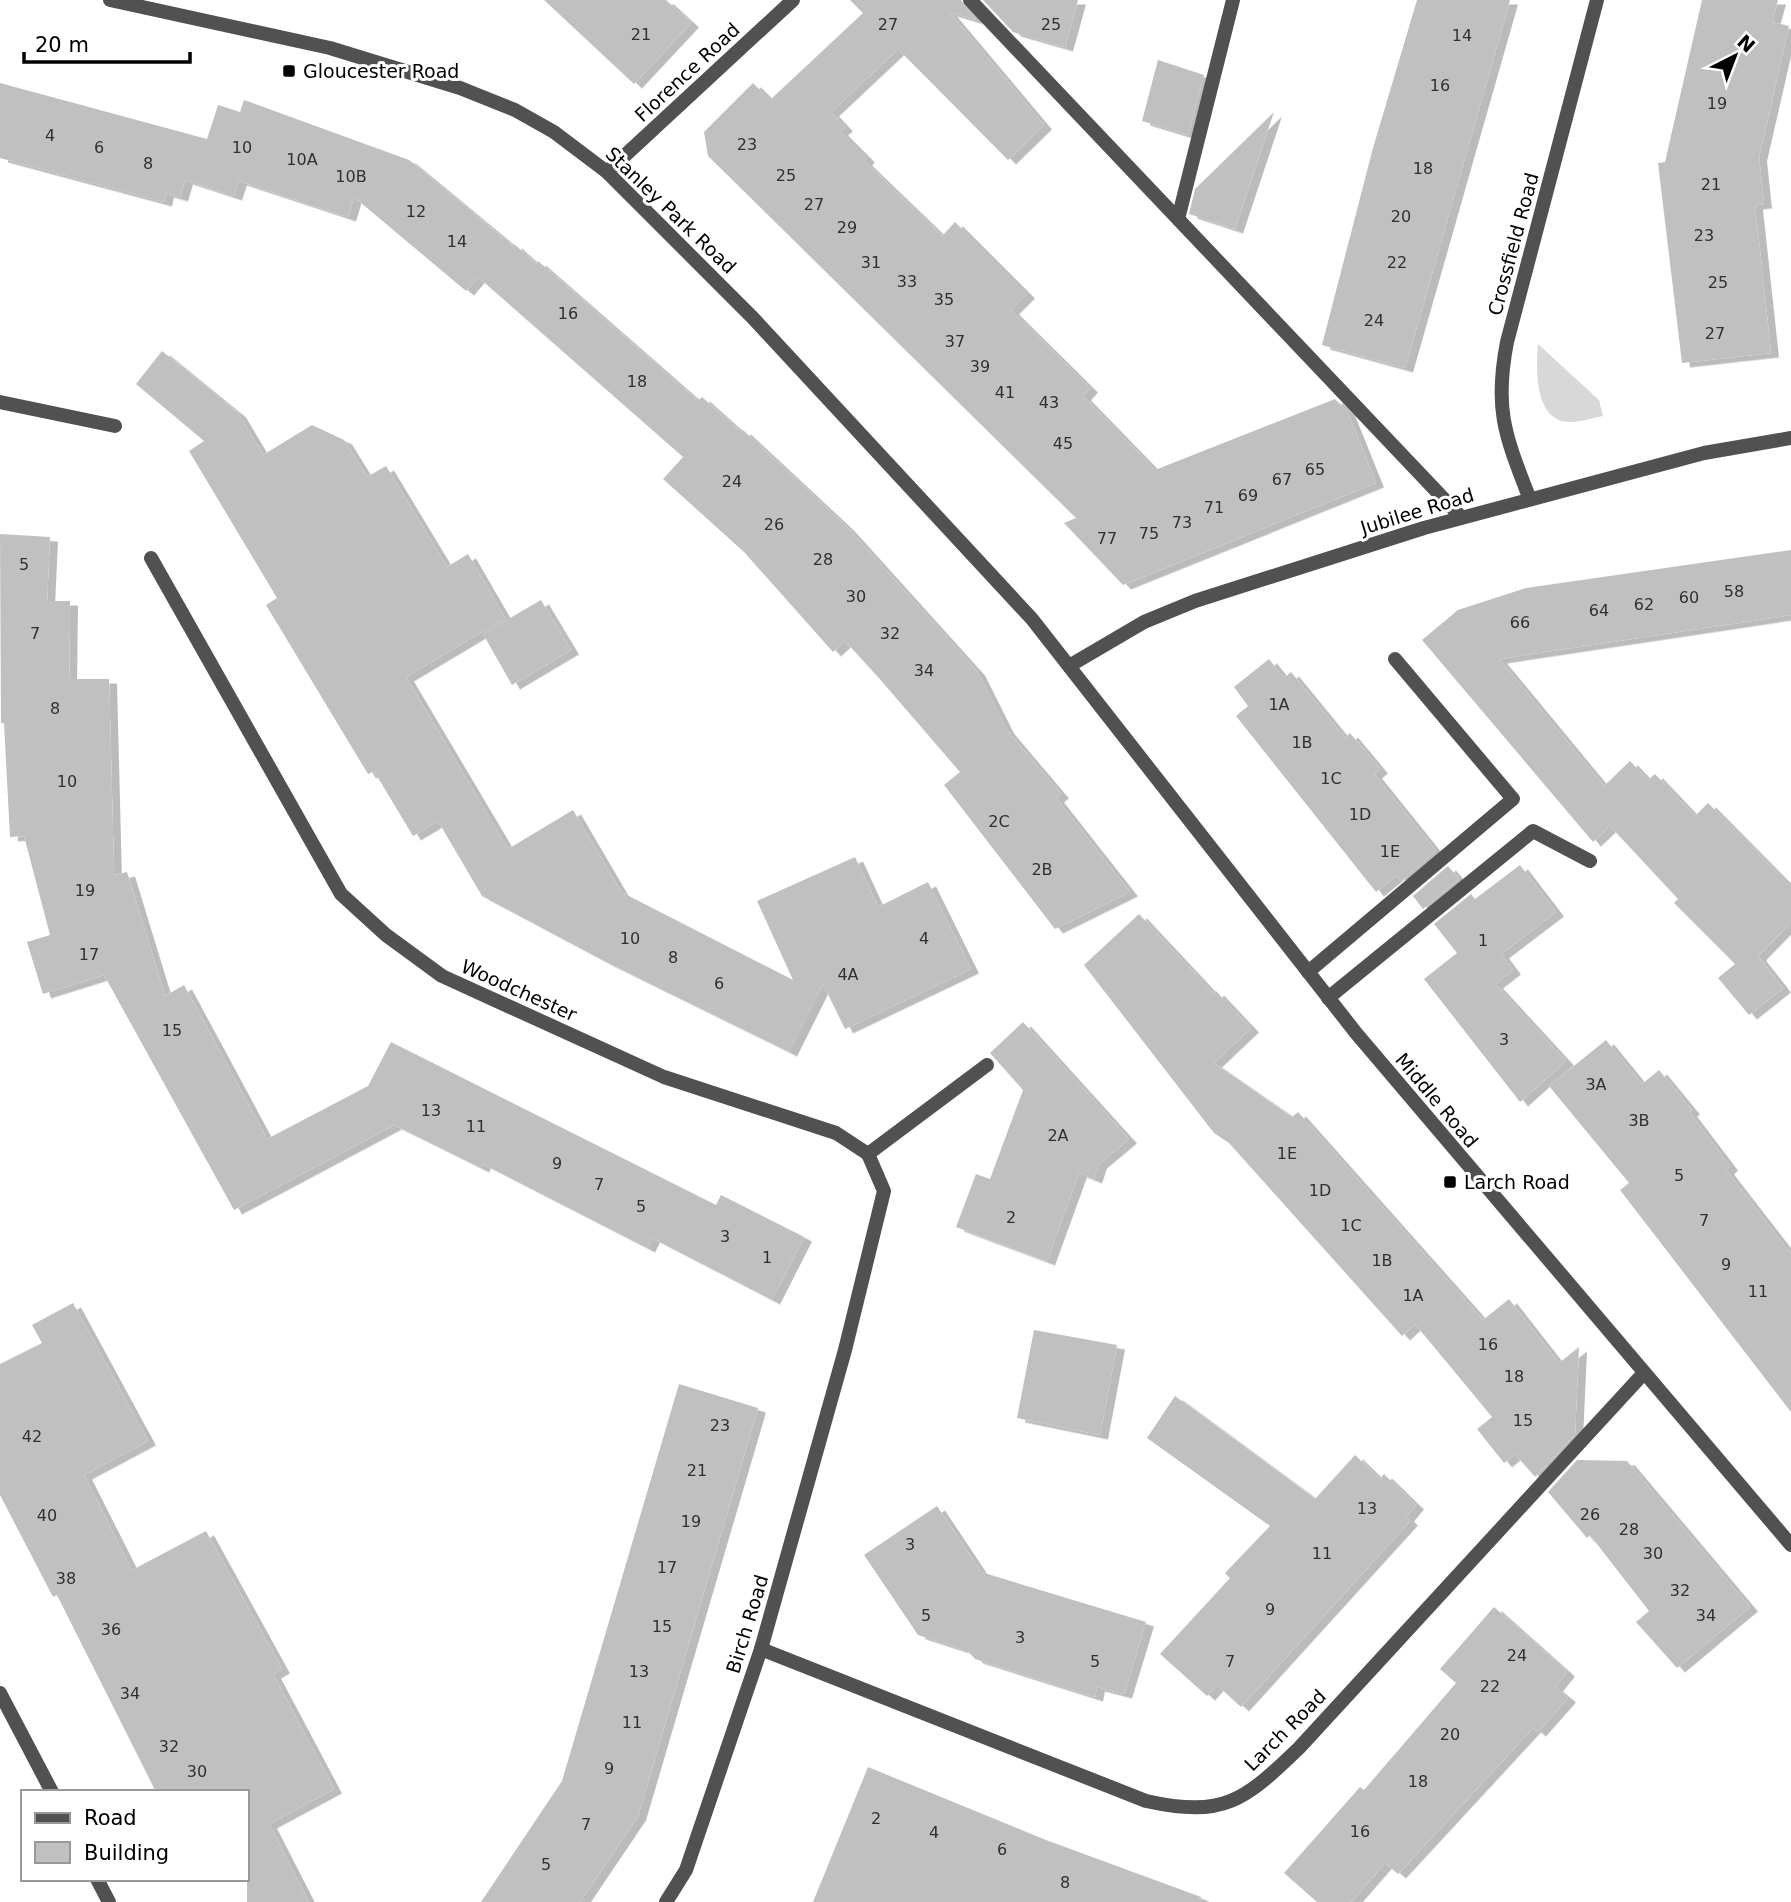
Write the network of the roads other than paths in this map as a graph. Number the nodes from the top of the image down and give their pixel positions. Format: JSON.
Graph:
{"nodes":[{"id":1,"x":110,"y":0,"type":"edge"},
{"id":2,"x":793,"y":0,"type":"edge"},
{"id":3,"x":970,"y":0,"type":"edge"},
{"id":4,"x":1233,"y":0,"type":"edge"},
{"id":5,"x":1597,"y":0,"type":"edge"},
{"id":6,"x":607,"y":172,"type":"junction"},
{"id":7,"x":1178,"y":219,"type":"junction"},
{"id":8,"x":0,"y":402,"type":"edge"},
{"id":9,"x":115,"y":426,"type":"dead end"},
{"id":10,"x":1791,"y":438,"type":"edge"},
{"id":11,"x":1529,"y":497,"type":"junction"},
{"id":12,"x":1461,"y":517,"type":"junction"},
{"id":13,"x":151,"y":558,"type":"dead end"},
{"id":14,"x":1395,"y":659,"type":"dead end"},
{"id":15,"x":1069,"y":666,"type":"junction"},
{"id":16,"x":1591,"y":861,"type":"dead end"},
{"id":17,"x":1308,"y":972,"type":"junction"},
{"id":18,"x":1328,"y":998,"type":"junction"},
{"id":19,"x":987,"y":1065,"type":"dead end"},
{"id":20,"x":868,"y":1154,"type":"junction"},
{"id":21,"x":1643,"y":1374,"type":"junction"},
{"id":22,"x":1791,"y":1545,"type":"edge"},
{"id":23,"x":761,"y":1650,"type":"junction"},
{"id":24,"x":0,"y":1693,"type":"edge"},
{"id":25,"x":51,"y":1790,"type":"edge"},
{"id":26,"x":98,"y":1881,"type":"edge"},
{"id":27,"x":109,"y":1902,"type":"edge"},
{"id":28,"x":666,"y":1902,"type":"edge"}],
"edges":[{"from":1,"to":6,"type":"street","name":"Stanley Park Road"},
{"from":2,"to":6,"type":"street","name":"Florence Road"},
{"from":3,"to":7,"type":"street"},
{"from":4,"to":7,"type":"street"},
{"from":5,"to":11,"type":"street","name":"Crossfield Road"},
{"from":6,"to":15,"type":"street","name":"Stanley Park Road"},
{"from":7,"to":12,"type":"street"},
{"from":8,"to":9,"type":"street"},
{"from":10,"to":11,"type":"street","name":"Jubilee Road"},
{"from":11,"to":12,"type":"street","name":"Jubilee Road"},
{"from":12,"to":15,"type":"street","name":"Jubilee Road"},
{"from":13,"to":20,"type":"street","name":"Woodchester"},
{"from":14,"to":17,"type":"street"},
{"from":15,"to":17,"type":"street","name":"Middle Road"},
{"from":16,"to":18,"type":"street"},
{"from":17,"to":18,"type":"street","name":"Middle Road"},
{"from":18,"to":21,"type":"street","name":"Middle Road"},
{"from":19,"to":20,"type":"street"},
{"from":20,"to":23,"type":"street","name":"Birch Road"},
{"from":21,"to":22,"type":"street","name":"Middle Road"},
{"from":21,"to":23,"type":"street","name":"Larch Road"},
{"from":23,"to":28,"type":"street","name":"Birch Road"},
{"from":24,"to":25,"type":"street"},
{"from":26,"to":27,"type":"street"}]}
